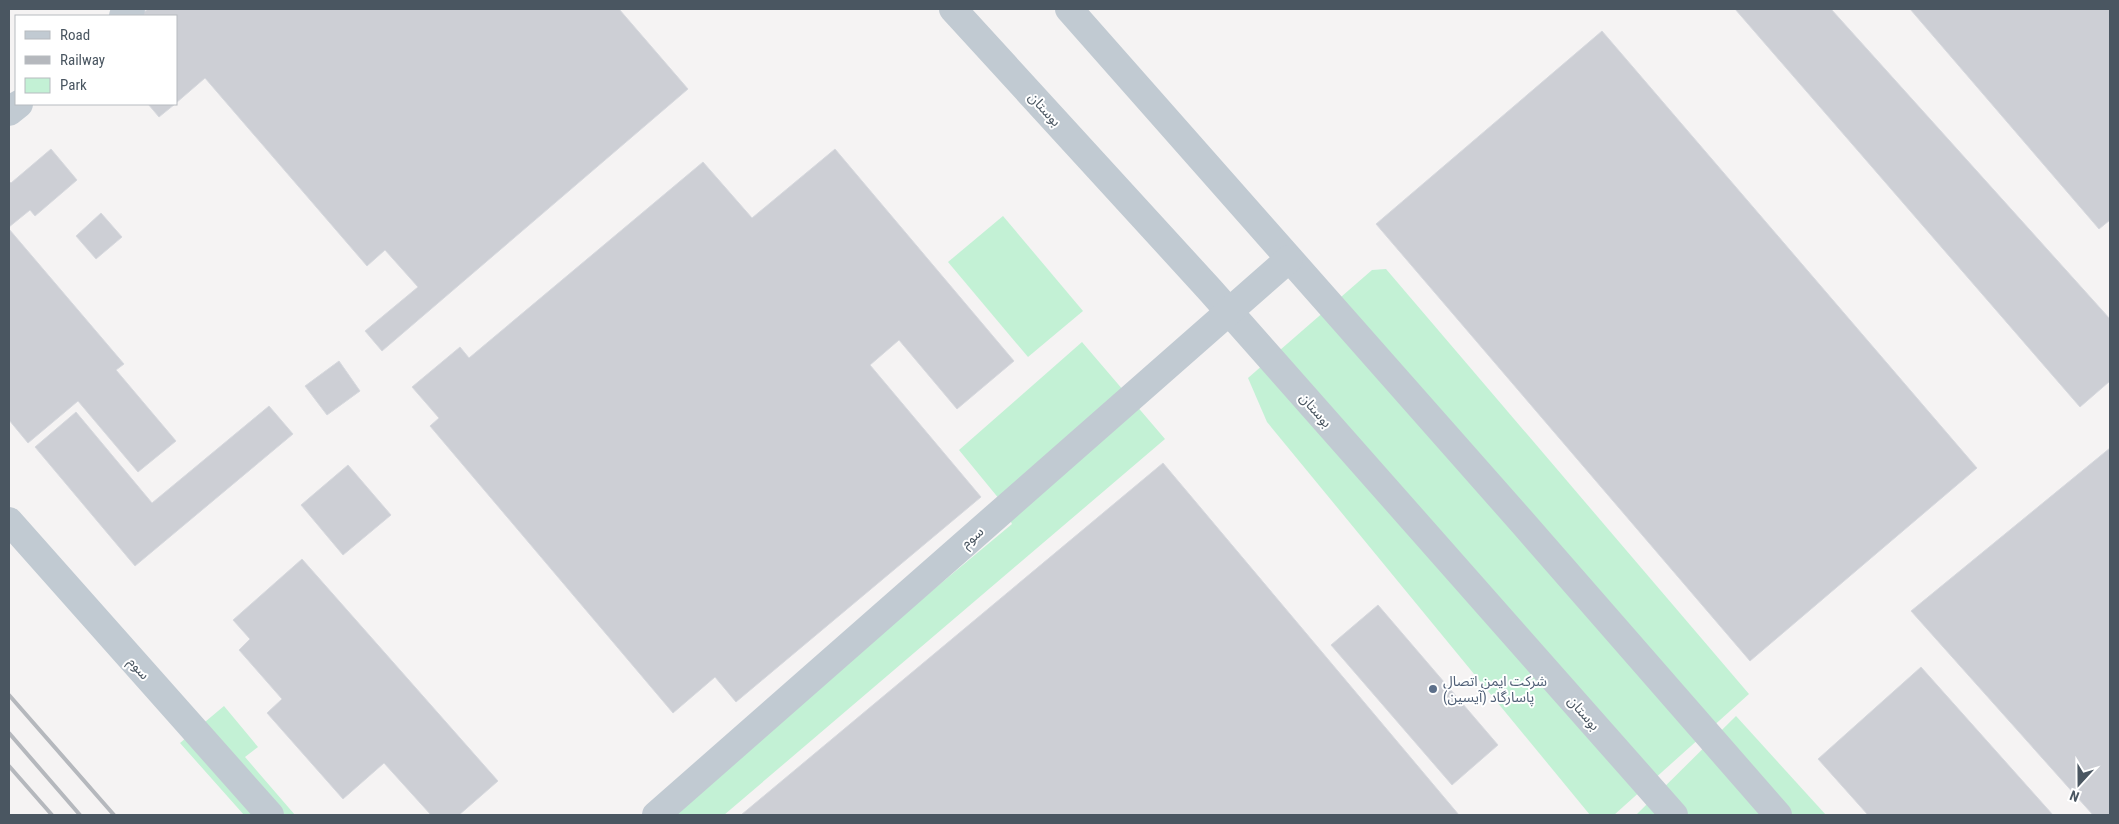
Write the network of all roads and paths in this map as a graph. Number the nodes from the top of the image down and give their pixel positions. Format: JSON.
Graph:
{"nodes":[{"id":1,"x":953,"y":9,"type":"edge"},
{"id":2,"x":1069,"y":9,"type":"edge"},
{"id":3,"x":1289,"y":259,"type":"junction"},
{"id":4,"x":1229,"y":312,"type":"junction"},
{"id":5,"x":9,"y":521,"type":"edge"},
{"id":6,"x":270,"y":815,"type":"edge"},
{"id":7,"x":656,"y":815,"type":"edge"},
{"id":8,"x":1674,"y":815,"type":"edge"},
{"id":9,"x":1778,"y":815,"type":"edge"}],
"edges":[{"from":1,"to":4,"type":"lane","name":"بوستان"},
{"from":2,"to":3,"type":"lane"},
{"from":3,"to":4,"type":"lane","name":"سوم"},
{"from":3,"to":9,"type":"lane"},
{"from":4,"to":7,"type":"lane","name":"سوم"},
{"from":4,"to":8,"type":"lane","name":"بوستان"},
{"from":5,"to":6,"type":"lane","name":"سوم"}]}
